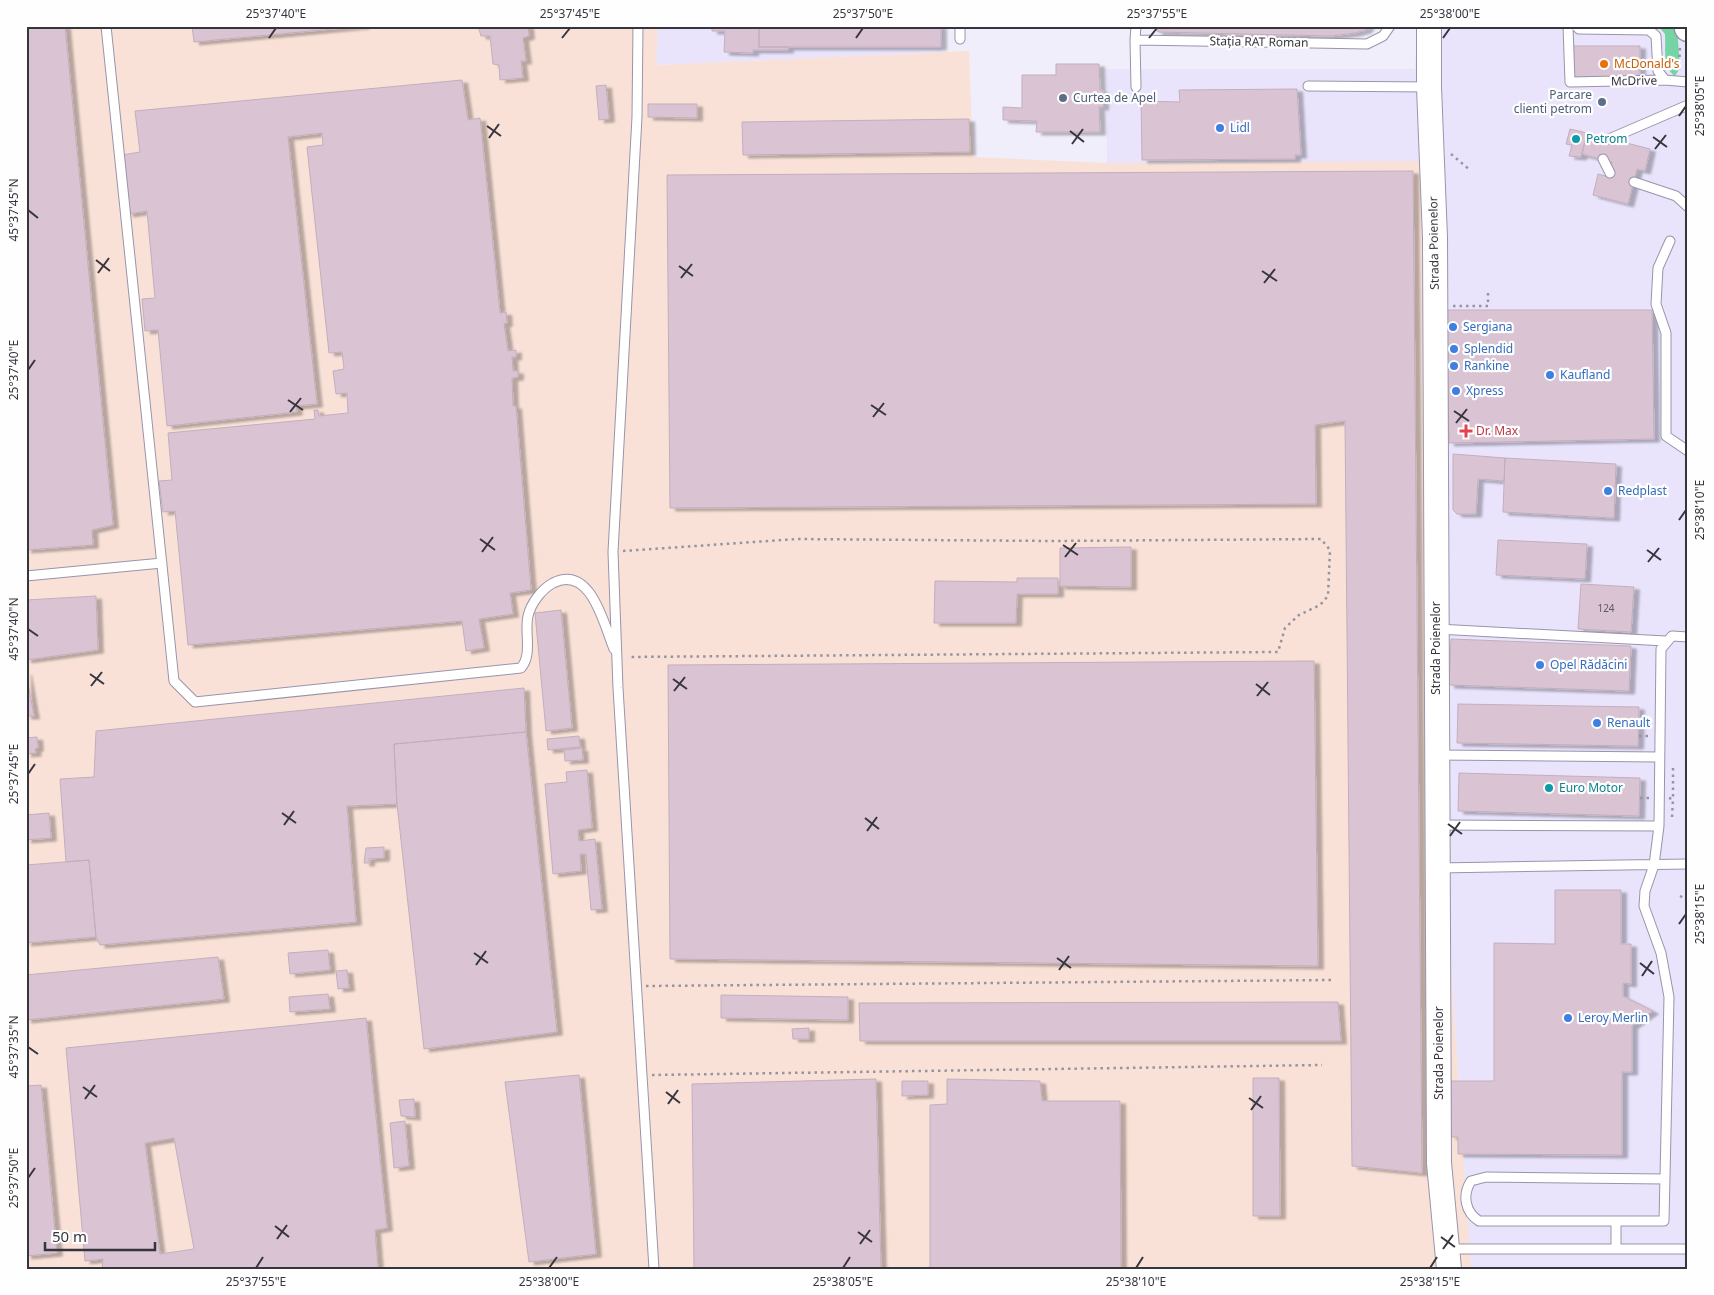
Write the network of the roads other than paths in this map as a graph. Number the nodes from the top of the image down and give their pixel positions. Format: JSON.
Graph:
{"nodes":[{"id":1,"x":106,"y":26,"type":"edge"},
{"id":2,"x":638,"y":26,"type":"edge"},
{"id":3,"x":960,"y":26,"type":"edge"},
{"id":4,"x":1136,"y":26,"type":"edge"},
{"id":5,"x":1390,"y":26,"type":"edge"},
{"id":6,"x":1429,"y":26,"type":"edge"},
{"id":7,"x":1568,"y":26,"type":"edge"},
{"id":8,"x":1576,"y":26,"type":"edge"},
{"id":9,"x":960,"y":39,"type":"dead end"},
{"id":10,"x":1135,"y":40,"type":"junction"},
{"id":11,"x":1665,"y":80,"type":"junction"},
{"id":12,"x":1688,"y":82,"type":"edge"},
{"id":13,"x":1308,"y":86,"type":"dead end"},
{"id":14,"x":1136,"y":87,"type":"dead end"},
{"id":15,"x":1429,"y":87,"type":"junction"},
{"id":16,"x":1688,"y":105,"type":"edge"},
{"id":17,"x":1609,"y":139,"type":"dead end"},
{"id":18,"x":1602,"y":159,"type":"dead end"},
{"id":19,"x":1610,"y":173,"type":"dead end"},
{"id":20,"x":1634,"y":182,"type":"dead end"},
{"id":21,"x":1688,"y":207,"type":"edge"},
{"id":22,"x":1670,"y":241,"type":"dead end"},
{"id":23,"x":1688,"y":451,"type":"edge"},
{"id":24,"x":162,"y":563,"type":"junction"},
{"id":25,"x":26,"y":576,"type":"edge"},
{"id":26,"x":1436,"y":629,"type":"junction"},
{"id":27,"x":1688,"y":637,"type":"edge"},
{"id":28,"x":1666,"y":641,"type":"junction"},
{"id":29,"x":617,"y":658,"type":"junction"},
{"id":30,"x":1437,"y":755,"type":"junction"},
{"id":31,"x":1659,"y":757,"type":"junction"},
{"id":32,"x":1438,"y":825,"type":"junction"},
{"id":33,"x":1658,"y":826,"type":"junction"},
{"id":34,"x":1688,"y":864,"type":"edge"},
{"id":35,"x":1654,"y":865,"type":"junction"},
{"id":36,"x":1438,"y":868,"type":"junction"},
{"id":37,"x":1665,"y":1180,"type":"junction"},
{"id":38,"x":1616,"y":1221,"type":"junction"},
{"id":39,"x":1616,"y":1249,"type":"junction"},
{"id":40,"x":1688,"y":1249,"type":"edge"},
{"id":41,"x":1448,"y":1259,"type":"edge"},
{"id":42,"x":654,"y":1269,"type":"edge"}],
"edges":[{"from":1,"to":24,"type":"lane"},
{"from":2,"to":29,"type":"lane"},
{"from":3,"to":9,"type":"lane"},
{"from":4,"to":10,"type":"lane"},
{"from":5,"to":10,"type":"lane","name":"Stația RAT Roman"},
{"from":6,"to":15,"type":"street","name":"Strada Poienelor"},
{"from":7,"to":11,"type":"lane","name":"McDrive"},
{"from":8,"to":11,"type":"lane"},
{"from":10,"to":14,"type":"lane"},
{"from":11,"to":12,"type":"lane"},
{"from":13,"to":15,"type":"lane"},
{"from":15,"to":26,"type":"street","name":"Strada Poienelor"},
{"from":16,"to":17,"type":"lane"},
{"from":18,"to":19,"type":"lane"},
{"from":20,"to":21,"type":"lane"},
{"from":22,"to":23,"type":"lane"},
{"from":24,"to":25,"type":"lane"},
{"from":24,"to":29,"type":"lane"},
{"from":26,"to":28,"type":"lane"},
{"from":26,"to":30,"type":"street","name":"Strada Poienelor"},
{"from":27,"to":28,"type":"lane"},
{"from":28,"to":31,"type":"lane"},
{"from":29,"to":42,"type":"lane"},
{"from":30,"to":31,"type":"lane"},
{"from":30,"to":32,"type":"street","name":"Strada Poienelor"},
{"from":31,"to":33,"type":"lane"},
{"from":32,"to":33,"type":"lane"},
{"from":32,"to":36,"type":"street","name":"Strada Poienelor"},
{"from":33,"to":35,"type":"lane"},
{"from":34,"to":35,"type":"lane"},
{"from":35,"to":36,"type":"lane"},
{"from":35,"to":37,"type":"lane"},
{"from":36,"to":41,"type":"street","name":"Strada Poienelor"},
{"from":37,"to":38,"type":"lane"},
{"from":37,"to":38,"type":"lane"},
{"from":38,"to":39,"type":"lane"},
{"from":39,"to":40,"type":"lane"},
{"from":39,"to":41,"type":"lane"}]}
